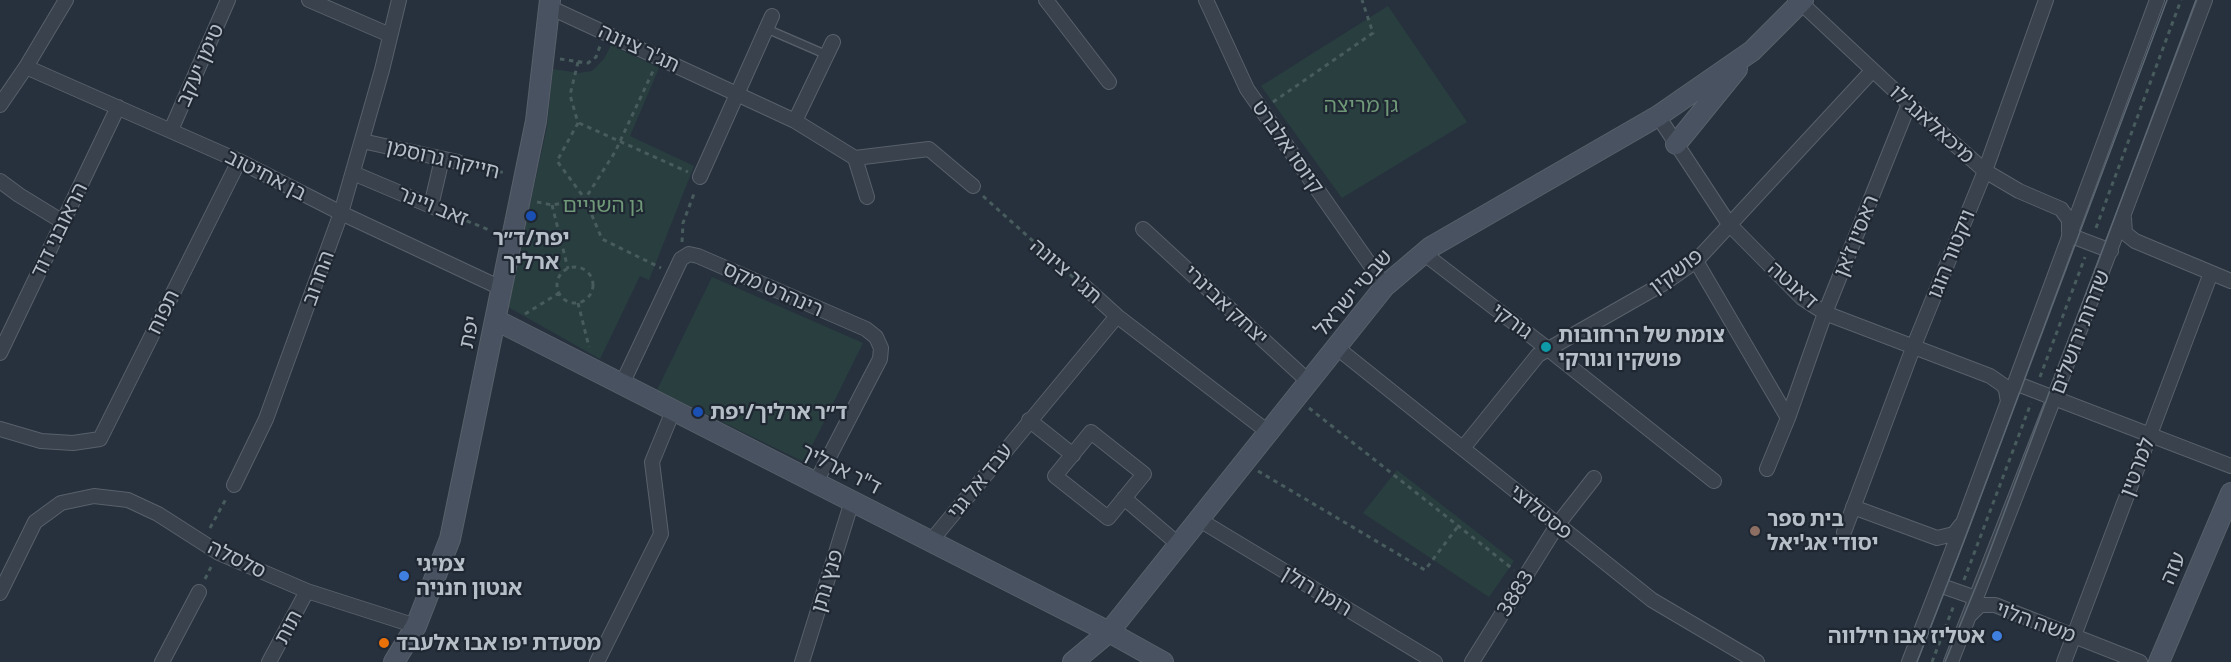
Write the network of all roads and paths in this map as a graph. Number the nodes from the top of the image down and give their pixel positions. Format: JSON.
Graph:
{"nodes":[{"id":1,"x":66,"y":0,"type":"edge"},
{"id":2,"x":228,"y":0,"type":"edge"},
{"id":3,"x":309,"y":0,"type":"edge"},
{"id":4,"x":399,"y":0,"type":"edge"},
{"id":5,"x":1046,"y":0,"type":"edge"},
{"id":6,"x":1206,"y":0,"type":"edge"},
{"id":7,"x":1362,"y":0,"type":"edge"},
{"id":8,"x":2046,"y":0,"type":"edge"},
{"id":9,"x":2157,"y":0,"type":"edge"},
{"id":10,"x":2181,"y":0,"type":"edge"},
{"id":11,"x":2205,"y":0,"type":"edge"},
{"id":12,"x":1799,"y":1,"type":"edge"},
{"id":13,"x":549,"y":3,"type":"edge"},
{"id":14,"x":770,"y":22,"type":"joint"},
{"id":15,"x":605,"y":33,"type":"junction"},
{"id":16,"x":390,"y":35,"type":"junction"},
{"id":17,"x":830,"y":49,"type":"joint"},
{"id":18,"x":1752,"y":51,"type":"junction"},
{"id":19,"x":543,"y":57,"type":"junction"},
{"id":20,"x":659,"y":57,"type":"junction"},
{"id":21,"x":578,"y":62,"type":"junction"},
{"id":22,"x":26,"y":66,"type":"junction"},
{"id":23,"x":1872,"y":71,"type":"junction"},
{"id":24,"x":1109,"y":82,"type":"dead end"},
{"id":25,"x":738,"y":94,"type":"junction"},
{"id":26,"x":1909,"y":104,"type":"junction"},
{"id":27,"x":0,"y":105,"type":"edge"},
{"id":28,"x":118,"y":107,"type":"junction"},
{"id":29,"x":1261,"y":110,"type":"junction"},
{"id":30,"x":1658,"y":117,"type":"junction"},
{"id":31,"x":795,"y":121,"type":"junction"},
{"id":32,"x":578,"y":123,"type":"junction"},
{"id":33,"x":171,"y":130,"type":"junction"},
{"id":34,"x":362,"y":141,"type":"junction"},
{"id":35,"x":621,"y":142,"type":"junction"},
{"id":36,"x":1676,"y":144,"type":"junction"},
{"id":37,"x":855,"y":158,"type":"junction"},
{"id":38,"x":442,"y":159,"type":"junction"},
{"id":39,"x":239,"y":161,"type":"junction"},
{"id":40,"x":458,"y":162,"type":"joint"},
{"id":41,"x":1985,"y":171,"type":"junction"},
{"id":42,"x":352,"y":173,"type":"junction"},
{"id":43,"x":700,"y":177,"type":"junction"},
{"id":44,"x":525,"y":178,"type":"junction"},
{"id":45,"x":0,"y":181,"type":"edge"},
{"id":46,"x":973,"y":186,"type":"joint"},
{"id":47,"x":867,"y":197,"type":"dead end"},
{"id":48,"x":520,"y":199,"type":"junction"},
{"id":49,"x":585,"y":199,"type":"junction"},
{"id":50,"x":552,"y":205,"type":"junction"},
{"id":51,"x":435,"y":207,"type":"junction"},
{"id":52,"x":341,"y":213,"type":"junction"},
{"id":53,"x":2124,"y":217,"type":"junction"},
{"id":54,"x":63,"y":222,"type":"junction"},
{"id":55,"x":1729,"y":224,"type":"junction"},
{"id":56,"x":1143,"y":229,"type":"dead end"},
{"id":57,"x":2069,"y":236,"type":"junction"},
{"id":58,"x":513,"y":239,"type":"junction"},
{"id":59,"x":2090,"y":243,"type":"junction"},
{"id":60,"x":2111,"y":251,"type":"junction"},
{"id":61,"x":1422,"y":252,"type":"junction"},
{"id":62,"x":681,"y":259,"type":"junction"},
{"id":63,"x":1696,"y":261,"type":"junction"},
{"id":64,"x":568,"y":269,"type":"junction"},
{"id":65,"x":2211,"y":273,"type":"junction"},
{"id":66,"x":674,"y":274,"type":"junction"},
{"id":67,"x":2231,"y":281,"type":"edge"},
{"id":68,"x":1385,"y":286,"type":"junction"},
{"id":69,"x":1085,"y":287,"type":"joint"},
{"id":70,"x":503,"y":289,"type":"junction"},
{"id":71,"x":559,"y":292,"type":"junction"},
{"id":72,"x":578,"y":303,"type":"junction"},
{"id":73,"x":1825,"y":313,"type":"junction"},
{"id":74,"x":1117,"y":316,"type":"junction"},
{"id":75,"x":501,"y":323,"type":"junction"},
{"id":76,"x":1336,"y":347,"type":"junction"},
{"id":77,"x":1913,"y":348,"type":"junction"},
{"id":78,"x":1548,"y":349,"type":"junction"},
{"id":79,"x":0,"y":353,"type":"edge"},
{"id":80,"x":595,"y":371,"type":"junction"},
{"id":81,"x":1309,"y":381,"type":"junction"},
{"id":82,"x":2015,"y":383,"type":"junction"},
{"id":83,"x":621,"y":384,"type":"junction"},
{"id":84,"x":2035,"y":391,"type":"junction"},
{"id":85,"x":1296,"y":398,"type":"junction"},
{"id":86,"x":2054,"y":398,"type":"junction"},
{"id":87,"x":2008,"y":402,"type":"junction"},
{"id":88,"x":673,"y":411,"type":"junction"},
{"id":89,"x":1788,"y":418,"type":"junction"},
{"id":90,"x":1029,"y":420,"type":"junction"},
{"id":91,"x":0,"y":429,"type":"edge"},
{"id":92,"x":1268,"y":432,"type":"junction"},
{"id":93,"x":2150,"y":435,"type":"junction"},
{"id":94,"x":1463,"y":448,"type":"junction"},
{"id":95,"x":1072,"y":455,"type":"junction"},
{"id":96,"x":1244,"y":463,"type":"junction"},
{"id":97,"x":2231,"y":466,"type":"edge"},
{"id":98,"x":1767,"y":469,"type":"dead end"},
{"id":99,"x":1594,"y":478,"type":"dead end"},
{"id":100,"x":1714,"y":481,"type":"dead end"},
{"id":101,"x":816,"y":482,"type":"junction"},
{"id":102,"x":234,"y":485,"type":"joint"},
{"id":103,"x":2231,"y":493,"type":"edge"},
{"id":104,"x":1124,"y":498,"type":"junction"},
{"id":105,"x":852,"y":501,"type":"junction"},
{"id":106,"x":1853,"y":507,"type":"junction"},
{"id":107,"x":1198,"y":519,"type":"junction"},
{"id":108,"x":1963,"y":523,"type":"junction"},
{"id":109,"x":1558,"y":524,"type":"junction"},
{"id":110,"x":1459,"y":525,"type":"junction"},
{"id":111,"x":1844,"y":532,"type":"dead end"},
{"id":112,"x":932,"y":541,"type":"junction"},
{"id":113,"x":202,"y":542,"type":"junction"},
{"id":114,"x":1178,"y":544,"type":"junction"},
{"id":115,"x":219,"y":553,"type":"junction"},
{"id":116,"x":1524,"y":578,"type":"junction"},
{"id":117,"x":1939,"y":585,"type":"junction"},
{"id":118,"x":308,"y":591,"type":"junction"},
{"id":119,"x":199,"y":592,"type":"joint"},
{"id":120,"x":1960,"y":592,"type":"junction"},
{"id":121,"x":0,"y":593,"type":"edge"},
{"id":122,"x":1976,"y":598,"type":"junction"},
{"id":123,"x":1072,"y":614,"type":"junction"},
{"id":124,"x":1969,"y":617,"type":"junction"},
{"id":125,"x":416,"y":626,"type":"junction"},
{"id":126,"x":1109,"y":632,"type":"junction"},
{"id":127,"x":2074,"y":636,"type":"junction"},
{"id":128,"x":1076,"y":659,"type":"edge"},
{"id":129,"x":162,"y":662,"type":"edge"},
{"id":130,"x":270,"y":662,"type":"edge"},
{"id":131,"x":394,"y":662,"type":"edge"},
{"id":132,"x":597,"y":662,"type":"edge"},
{"id":133,"x":802,"y":662,"type":"edge"},
{"id":134,"x":1163,"y":662,"type":"edge"},
{"id":135,"x":1435,"y":662,"type":"edge"},
{"id":136,"x":1472,"y":662,"type":"edge"},
{"id":137,"x":1757,"y":662,"type":"edge"},
{"id":138,"x":1909,"y":662,"type":"edge"},
{"id":139,"x":1932,"y":662,"type":"edge"},
{"id":140,"x":1952,"y":662,"type":"edge"},
{"id":141,"x":2064,"y":662,"type":"edge"},
{"id":142,"x":2140,"y":662,"type":"edge"},
{"id":143,"x":2159,"y":662,"type":"edge"}],
"edges":[{"from":1,"to":22,"type":"street"},
{"from":2,"to":33,"type":"street","name":"טימן יעקב"},
{"from":3,"to":16,"type":"street"},
{"from":4,"to":16,"type":"street","name":"החרוב"},
{"from":5,"to":24,"type":"street"},
{"from":6,"to":29,"type":"street","name":"קיוסו אלברט"},
{"from":7,"to":29,"type":"path"},
{"from":8,"to":41,"type":"street","name":"ויקטור הוגו"},
{"from":9,"to":57,"type":"street","name":"שדרות ירושלים"},
{"from":10,"to":59,"type":"path"},
{"from":11,"to":53,"type":"street","name":"שדרות ירושלים"},
{"from":12,"to":18,"type":"street","name":"שבטי ישראל"},
{"from":12,"to":23,"type":"street","name":"מיכאלאנג'לו"},
{"from":13,"to":15,"type":"street","name":"תג'ר ציונה"},
{"from":13,"to":19,"type":"street","name":"יפת"},
{"from":14,"to":17,"type":"lane"},
{"from":14,"to":25,"type":"street"},
{"from":15,"to":20,"type":"street","name":"תג'ר ציונה"},
{"from":15,"to":21,"type":"path"},
{"from":16,"to":34,"type":"street","name":"החרוב"},
{"from":17,"to":31,"type":"street"},
{"from":18,"to":30,"type":"street","name":"שבטי ישראל"},
{"from":18,"to":36,"type":"street"},
{"from":19,"to":21,"type":"path"},
{"from":19,"to":44,"type":"street","name":"יפת"},
{"from":20,"to":25,"type":"street","name":"תג'ר ציונה"},
{"from":20,"to":35,"type":"path"},
{"from":21,"to":32,"type":"path"},
{"from":22,"to":27,"type":"street"},
{"from":22,"to":28,"type":"street","name":"בן אחיטוב"},
{"from":23,"to":26,"type":"street","name":"מיכאלאנג'לו"},
{"from":23,"to":55,"type":"street","name":"פושקין"},
{"from":25,"to":31,"type":"street","name":"תג'ר ציונה"},
{"from":25,"to":43,"type":"street"},
{"from":26,"to":41,"type":"street","name":"מיכאלאנג'לו"},
{"from":26,"to":73,"type":"street","name":"ראסין ז'אן"},
{"from":28,"to":33,"type":"street","name":"בן אחיטוב"},
{"from":28,"to":54,"type":"street","name":"הראובני דוד"},
{"from":29,"to":68,"type":"street","name":"קיוסו אלברט"},
{"from":30,"to":36,"type":"street","name":"דאנטה"},
{"from":30,"to":61,"type":"street","name":"שבטי ישראל"},
{"from":31,"to":37,"type":"street","name":"תג'ר ציונה"},
{"from":32,"to":35,"type":"path"},
{"from":32,"to":49,"type":"path"},
{"from":33,"to":39,"type":"street","name":"בן אחיטוב"},
{"from":34,"to":38,"type":"street","name":"חייקה גרוסמן"},
{"from":34,"to":42,"type":"street","name":"החרוב"},
{"from":35,"to":43,"type":"path"},
{"from":35,"to":49,"type":"path"},
{"from":36,"to":55,"type":"street","name":"דאנטה"},
{"from":37,"to":46,"type":"street"},
{"from":37,"to":47,"type":"street"},
{"from":38,"to":40,"type":"street","name":"חייקה גרוסמן"},
{"from":38,"to":51,"type":"street"},
{"from":39,"to":52,"type":"street","name":"בן אחיטוב"},
{"from":39,"to":91,"type":"street","name":"תפוח"},
{"from":40,"to":44,"type":"path","name":"חייקה גרוסמן"},
{"from":41,"to":57,"type":"street","name":"מיכאלאנג'לו"},
{"from":41,"to":77,"type":"street","name":"ויקטור הוגו"},
{"from":42,"to":51,"type":"street","name":"זאב ויינר"},
{"from":42,"to":52,"type":"street","name":"החרוב"},
{"from":43,"to":62,"type":"path"},
{"from":44,"to":48,"type":"street","name":"יפת"},
{"from":45,"to":54,"type":"street"},
{"from":46,"to":69,"type":"path","name":"תג'ר ציונה"},
{"from":48,"to":50,"type":"path"},
{"from":48,"to":58,"type":"street","name":"יפת"},
{"from":49,"to":50,"type":"path"},
{"from":49,"to":66,"type":"path"},
{"from":50,"to":64,"type":"path"},
{"from":51,"to":58,"type":"path","name":"זאב ויינר"},
{"from":52,"to":70,"type":"street","name":"בן אחיטוב"},
{"from":52,"to":102,"type":"street","name":"החרוב"},
{"from":53,"to":60,"type":"street","name":"שדרות ירושלים"},
{"from":53,"to":65,"type":"street"},
{"from":54,"to":79,"type":"street","name":"הראובני דוד"},
{"from":55,"to":63,"type":"street","name":"פושקין"},
{"from":55,"to":73,"type":"street","name":"דאנטה"},
{"from":56,"to":81,"type":"street","name":"יצחק אבינרי"},
{"from":57,"to":59,"type":"street"},
{"from":57,"to":82,"type":"street","name":"שדרות ירושלים"},
{"from":58,"to":70,"type":"street","name":"יפת"},
{"from":59,"to":60,"type":"street"},
{"from":59,"to":84,"type":"path"},
{"from":60,"to":86,"type":"street","name":"שדרות ירושלים"},
{"from":61,"to":68,"type":"street","name":"שבטי ישראל"},
{"from":61,"to":78,"type":"street","name":"גורקי"},
{"from":62,"to":66,"type":"street"},
{"from":62,"to":101,"type":"street","name":"רינהרט מקס"},
{"from":63,"to":78,"type":"street","name":"פושקין"},
{"from":63,"to":89,"type":"street"},
{"from":64,"to":71,"type":"path"},
{"from":64,"to":72,"type":"path"},
{"from":65,"to":67,"type":"street"},
{"from":65,"to":93,"type":"street","name":"למרטין"},
{"from":66,"to":83,"type":"street"},
{"from":68,"to":76,"type":"street","name":"שבטי ישראל"},
{"from":69,"to":74,"type":"street","name":"תג'ר ציונה"},
{"from":70,"to":75,"type":"street","name":"יפת"},
{"from":71,"to":72,"type":"path"},
{"from":71,"to":75,"type":"path"},
{"from":72,"to":80,"type":"path"},
{"from":73,"to":77,"type":"street","name":"דאנטה"},
{"from":73,"to":89,"type":"street","name":"ראסין ז'אן"},
{"from":74,"to":90,"type":"street","name":"עבד אל גני"},
{"from":74,"to":92,"type":"street","name":"תג'ר ציונה"},
{"from":75,"to":80,"type":"street","name":"ד\"ר ארליך"},
{"from":75,"to":125,"type":"street","name":"יפת"},
{"from":76,"to":81,"type":"street","name":"שבטי ישראל"},
{"from":76,"to":94,"type":"street","name":"פסטלוצי"},
{"from":77,"to":87,"type":"street","name":"דאנטה"},
{"from":77,"to":106,"type":"street","name":"ויקטור הוגו"},
{"from":78,"to":94,"type":"street","name":"פושקין"},
{"from":78,"to":100,"type":"street","name":"גורקי"},
{"from":80,"to":83,"type":"street","name":"ד\"ר ארליך"},
{"from":81,"to":85,"type":"street","name":"שבטי ישראל"},
{"from":82,"to":84,"type":"street"},
{"from":82,"to":87,"type":"street","name":"שדרות ירושלים"},
{"from":83,"to":88,"type":"street","name":"ד\"ר ארליך"},
{"from":84,"to":86,"type":"street"},
{"from":84,"to":120,"type":"path"},
{"from":85,"to":92,"type":"street","name":"שבטי ישראל"},
{"from":85,"to":110,"type":"path"},
{"from":86,"to":93,"type":"street"},
{"from":86,"to":122,"type":"street","name":"שדרות ירושלים"},
{"from":87,"to":108,"type":"street","name":"שדרות ירושלים"},
{"from":88,"to":101,"type":"street","name":"ד\"ר ארליך"},
{"from":88,"to":132,"type":"street"},
{"from":89,"to":98,"type":"street","name":"ראסין ז'אן"},
{"from":90,"to":95,"type":"street"},
{"from":90,"to":112,"type":"street","name":"עבד אל גני"},
{"from":92,"to":96,"type":"street","name":"שבטי ישראל"},
{"from":93,"to":97,"type":"street"},
{"from":93,"to":127,"type":"street","name":"למרטין"},
{"from":94,"to":109,"type":"street","name":"פסטלוצי"},
{"from":95,"to":104,"type":"street"},
{"from":95,"to":104,"type":"street"},
{"from":96,"to":107,"type":"street","name":"שבטי ישראל"},
{"from":96,"to":110,"type":"path"},
{"from":99,"to":109,"type":"street","name":"3883"},
{"from":101,"to":105,"type":"street","name":"ד\"ר ארליך"},
{"from":102,"to":113,"type":"path"},
{"from":103,"to":143,"type":"street","name":"עזה"},
{"from":104,"to":114,"type":"street"},
{"from":105,"to":112,"type":"street","name":"ד\"ר ארליך"},
{"from":105,"to":133,"type":"street","name":"פנץ נתן"},
{"from":106,"to":108,"type":"street"},
{"from":106,"to":111,"type":"street","name":"ויקטור הוגו"},
{"from":107,"to":114,"type":"street","name":"שבטי ישראל"},
{"from":107,"to":135,"type":"street","name":"רומן רולן"},
{"from":108,"to":117,"type":"street","name":"שדרות ירושלים"},
{"from":109,"to":116,"type":"street","name":"3883"},
{"from":109,"to":137,"type":"street","name":"פסטלוצי"},
{"from":110,"to":116,"type":"path"},
{"from":112,"to":123,"type":"street","name":"ד\"ר ארליך"},
{"from":113,"to":115,"type":"street","name":"סלסלה"},
{"from":113,"to":121,"type":"street","name":"סלסלה"},
{"from":114,"to":126,"type":"street","name":"שבטי ישראל"},
{"from":115,"to":118,"type":"street","name":"סלסלה"},
{"from":115,"to":119,"type":"path"},
{"from":116,"to":136,"type":"street","name":"3883"},
{"from":117,"to":120,"type":"street"},
{"from":117,"to":138,"type":"street","name":"שדרות ירושלים"},
{"from":118,"to":125,"type":"street","name":"סלסלה"},
{"from":118,"to":130,"type":"street","name":"תות"},
{"from":119,"to":129,"type":"street"},
{"from":120,"to":122,"type":"street"},
{"from":120,"to":139,"type":"path"},
{"from":122,"to":124,"type":"street","name":"שדרות ירושלים"},
{"from":123,"to":126,"type":"street","name":"ד\"ר ארליך"},
{"from":123,"to":128,"type":"street"},
{"from":124,"to":127,"type":"street","name":"משה הלוי"},
{"from":124,"to":140,"type":"street","name":"שדרות ירושלים"},
{"from":125,"to":131,"type":"street","name":"יפת"},
{"from":126,"to":128,"type":"street","name":"שבטי ישראל"},
{"from":126,"to":134,"type":"street","name":"ד\"ר ארליך"},
{"from":127,"to":141,"type":"street","name":"למרטין"},
{"from":127,"to":142,"type":"street","name":"משה הלוי"}]}
